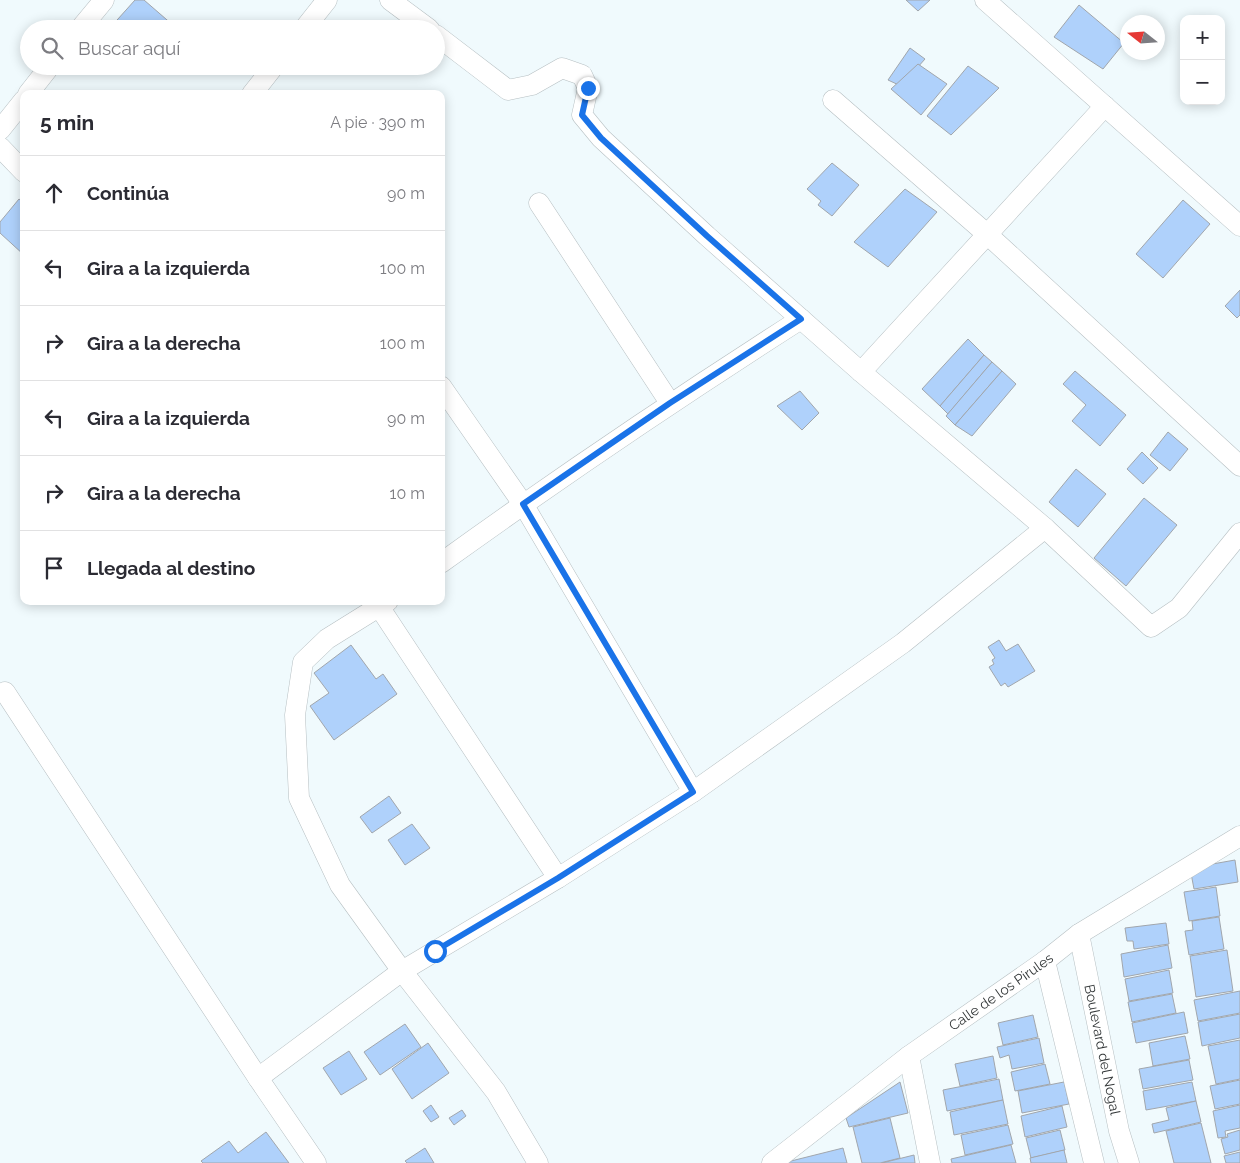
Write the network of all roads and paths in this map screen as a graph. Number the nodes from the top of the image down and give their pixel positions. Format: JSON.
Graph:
{"nodes":[{"id":1,"x":104,"y":0,"type":"edge"},
{"id":2,"x":326,"y":0,"type":"edge"},
{"id":3,"x":390,"y":0,"type":"edge"},
{"id":4,"x":985,"y":0,"type":"edge"},
{"id":5,"x":87,"y":20,"type":"edge"},
{"id":6,"x":311,"y":20,"type":"edge"},
{"id":7,"x":417,"y":20,"type":"edge"},
{"id":8,"x":445,"y":42,"type":"edge"},
{"id":9,"x":43,"y":75,"type":"edge"},
{"id":10,"x":267,"y":75,"type":"edge"},
{"id":11,"x":31,"y":90,"type":"edge"},
{"id":12,"x":255,"y":90,"type":"edge"},
{"id":13,"x":833,"y":100,"type":"dead end"},
{"id":14,"x":20,"y":105,"type":"edge"},
{"id":15,"x":1105,"y":106,"type":"junction"},
{"id":16,"x":0,"y":130,"type":"edge"},
{"id":17,"x":0,"y":147,"type":"edge"},
{"id":18,"x":20,"y":168,"type":"edge"},
{"id":19,"x":539,"y":203,"type":"dead end"},
{"id":20,"x":1240,"y":226,"type":"edge"},
{"id":21,"x":988,"y":235,"type":"junction"},
{"id":22,"x":801,"y":319,"type":"junction"},
{"id":23,"x":862,"y":372,"type":"junction"},
{"id":24,"x":445,"y":392,"type":"edge"},
{"id":25,"x":670,"y":403,"type":"junction"},
{"id":26,"x":1240,"y":466,"type":"edge"},
{"id":27,"x":523,"y":504,"type":"junction"},
{"id":28,"x":1045,"y":528,"type":"junction"},
{"id":29,"x":1240,"y":533,"type":"edge"},
{"id":30,"x":445,"y":560,"type":"edge"},
{"id":31,"x":382,"y":605,"type":"edge"},
{"id":32,"x":385,"y":605,"type":"edge"},
{"id":33,"x":6,"y":692,"type":"dead end"},
{"id":34,"x":693,"y":792,"type":"junction"},
{"id":35,"x":1240,"y":836,"type":"edge"},
{"id":36,"x":558,"y":878,"type":"junction"},
{"id":37,"x":1080,"y":934,"type":"junction"},
{"id":38,"x":1045,"y":961,"type":"junction"},
{"id":39,"x":402,"y":971,"type":"junction"},
{"id":40,"x":909,"y":1056,"type":"junction"},
{"id":41,"x":258,"y":1078,"type":"junction"},
{"id":42,"x":316,"y":1163,"type":"edge"},
{"id":43,"x":538,"y":1163,"type":"edge"},
{"id":44,"x":772,"y":1163,"type":"edge"},
{"id":45,"x":930,"y":1163,"type":"edge"},
{"id":46,"x":1094,"y":1163,"type":"edge"},
{"id":47,"x":1129,"y":1163,"type":"edge"}],
"edges":[{"from":1,"to":5,"type":"street"},
{"from":2,"to":6,"type":"street"},
{"from":3,"to":7,"type":"street"},
{"from":4,"to":15,"type":"street"},
{"from":8,"to":22,"type":"street"},
{"from":9,"to":11,"type":"street"},
{"from":10,"to":12,"type":"street"},
{"from":13,"to":21,"type":"street"},
{"from":14,"to":16,"type":"street"},
{"from":15,"to":20,"type":"street"},
{"from":15,"to":21,"type":"street"},
{"from":17,"to":18,"type":"street"},
{"from":19,"to":25,"type":"street"},
{"from":21,"to":23,"type":"street"},
{"from":21,"to":26,"type":"street"},
{"from":22,"to":23,"type":"street"},
{"from":22,"to":25,"type":"street"},
{"from":23,"to":28,"type":"street"},
{"from":24,"to":27,"type":"street"},
{"from":25,"to":27,"type":"street"},
{"from":27,"to":30,"type":"street"},
{"from":27,"to":34,"type":"street"},
{"from":28,"to":29,"type":"street"},
{"from":28,"to":34,"type":"street"},
{"from":31,"to":39,"type":"street"},
{"from":32,"to":36,"type":"street"},
{"from":33,"to":41,"type":"street"},
{"from":34,"to":36,"type":"street"},
{"from":35,"to":37,"type":"street","name":"Calle de los Pirules"},
{"from":36,"to":39,"type":"street"},
{"from":37,"to":38,"type":"street","name":"Calle de los Pirules"},
{"from":37,"to":47,"type":"street","name":"Boulevard del Nogal"},
{"from":38,"to":40,"type":"street","name":"Calle de los Pirules"},
{"from":38,"to":46,"type":"street"},
{"from":39,"to":41,"type":"street"},
{"from":39,"to":43,"type":"street"},
{"from":40,"to":44,"type":"street","name":"Calle de los Pirules"},
{"from":40,"to":45,"type":"street"},
{"from":41,"to":42,"type":"street"}]}
